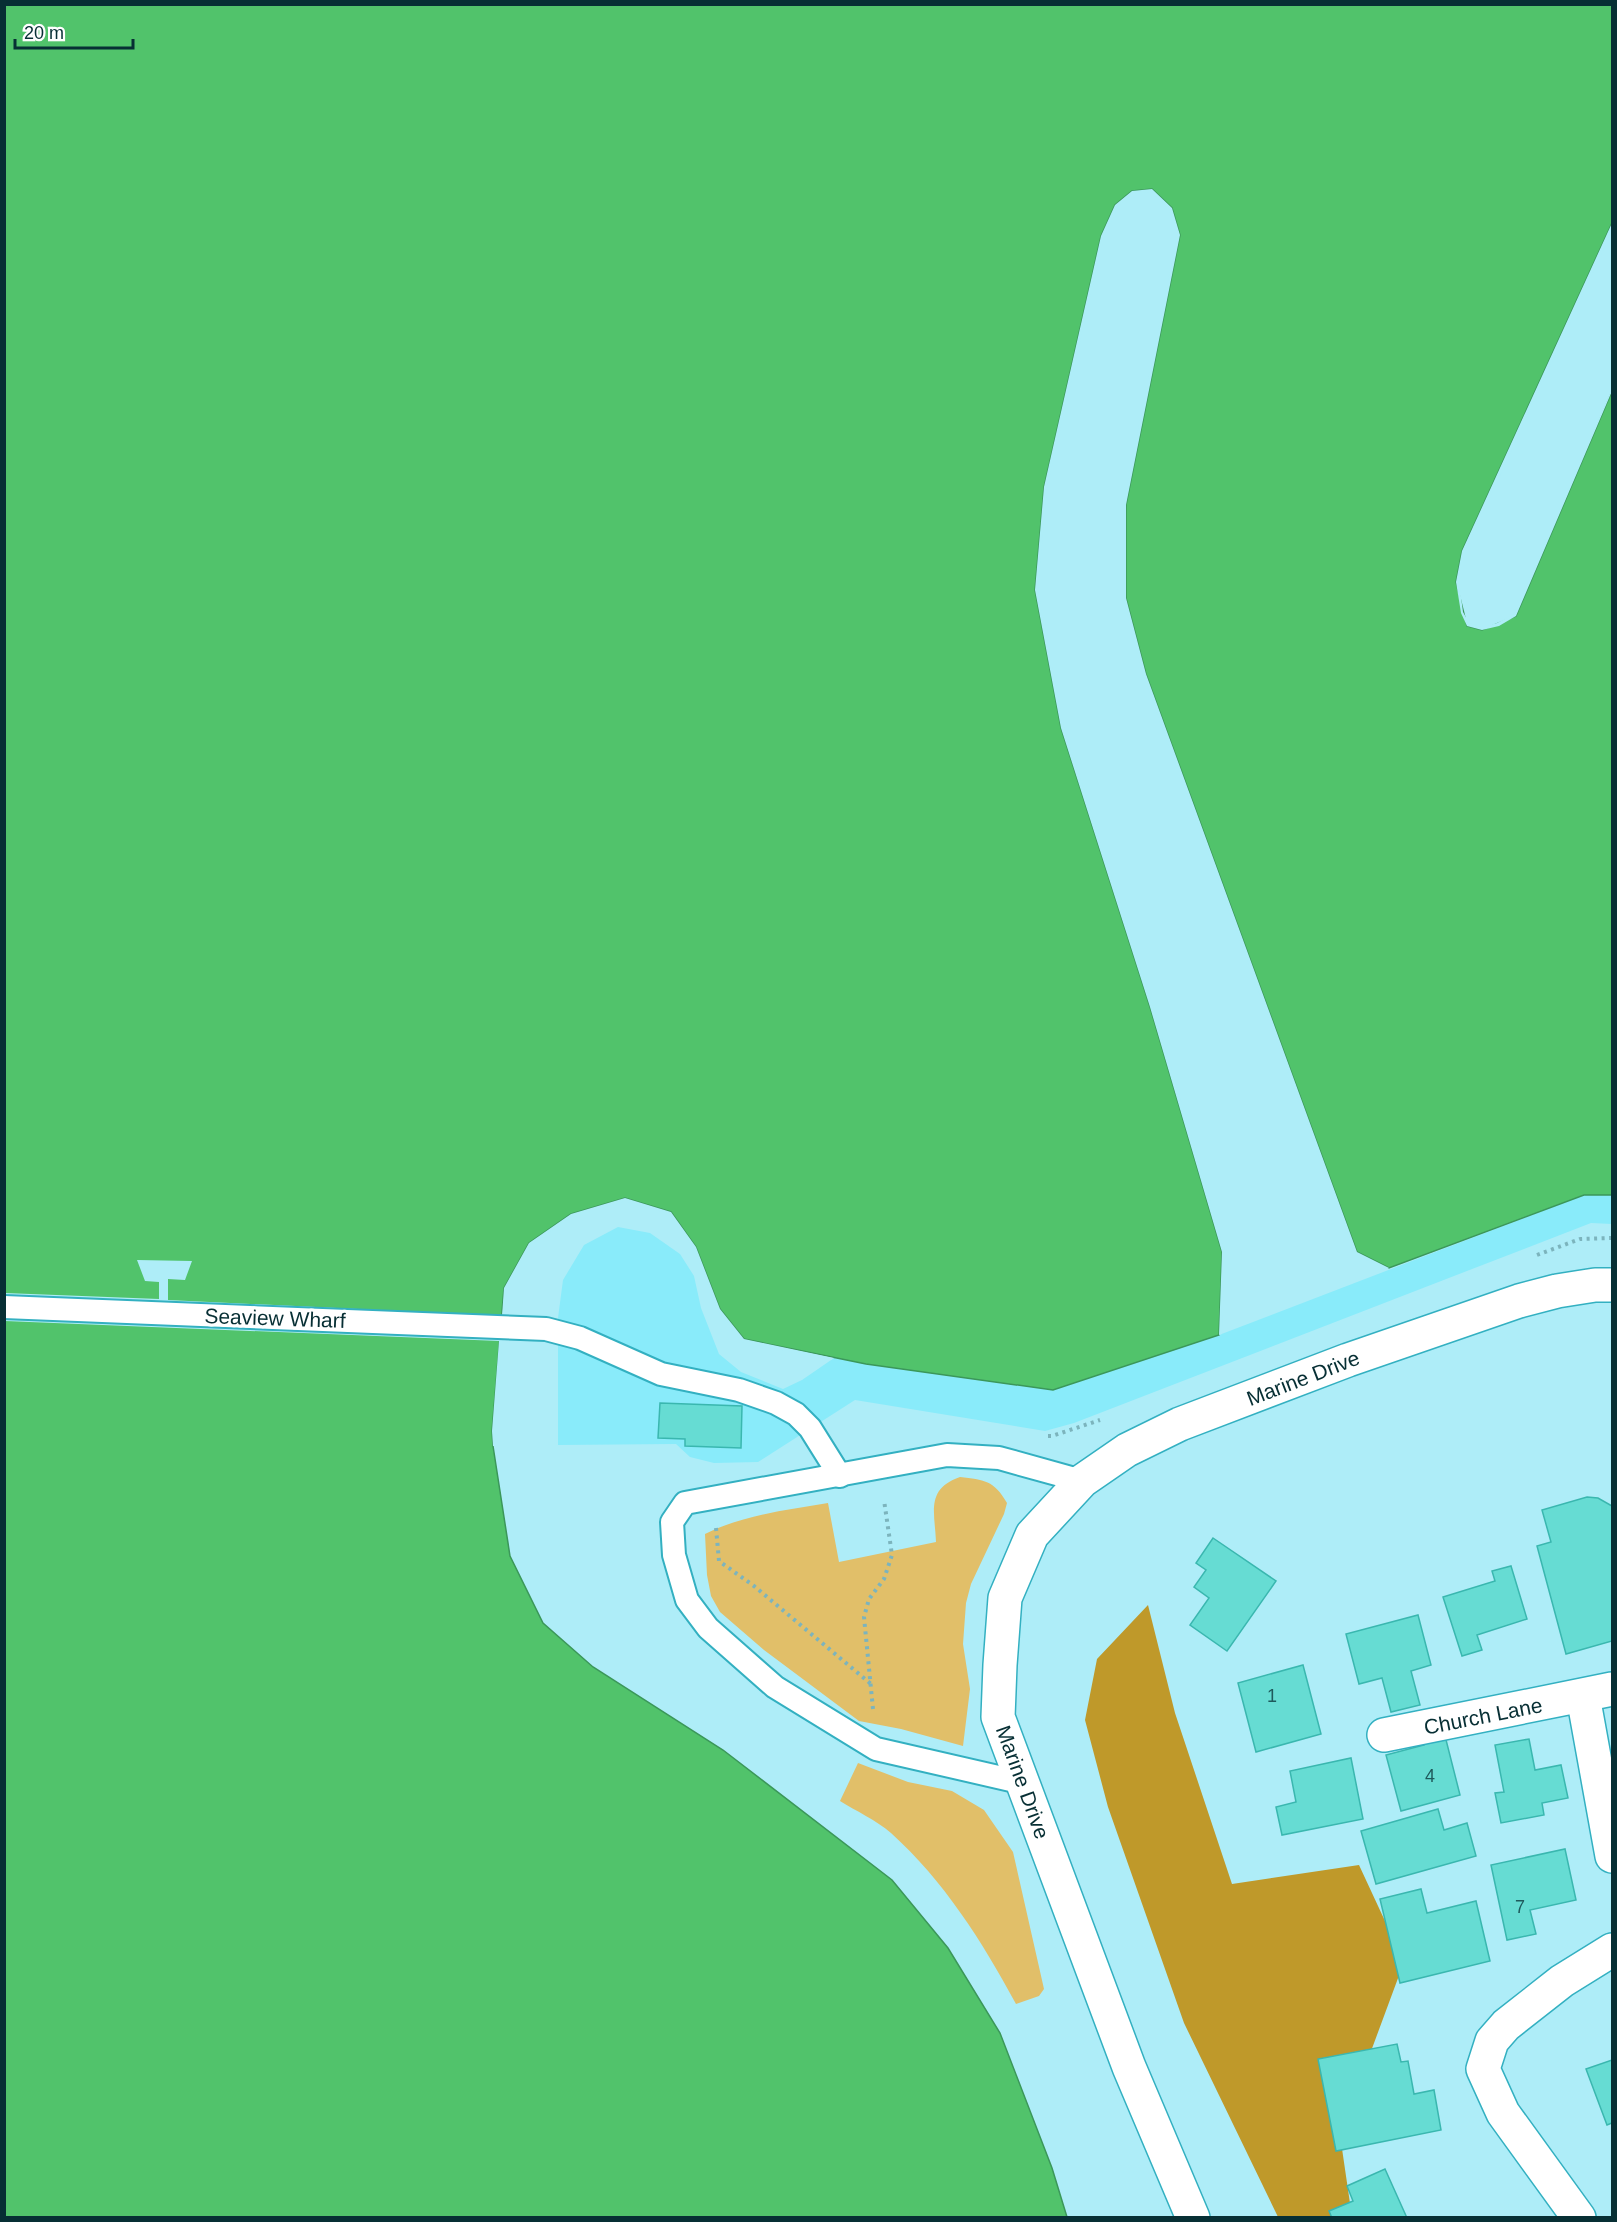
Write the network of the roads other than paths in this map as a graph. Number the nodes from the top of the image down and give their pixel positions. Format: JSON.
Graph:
{"nodes":[{"id":1,"x":1612,"y":1285,"type":"edge"},
{"id":2,"x":4,"y":1306,"type":"edge"},
{"id":3,"x":840,"y":1476,"type":"junction"},
{"id":4,"x":1082,"y":1481,"type":"junction"},
{"id":5,"x":1598,"y":1692,"type":"edge"},
{"id":6,"x":1384,"y":1735,"type":"dead end"},
{"id":7,"x":1024,"y":1783,"type":"junction"},
{"id":8,"x":1612,"y":1856,"type":"edge"},
{"id":9,"x":1612,"y":1950,"type":"edge"},
{"id":10,"x":1193,"y":2217,"type":"edge"},
{"id":11,"x":1579,"y":2217,"type":"edge"}],
"edges":[{"from":1,"to":4,"type":"main road","name":"Marine Drive"},
{"from":2,"to":3,"type":"lane","name":"Seaview Wharf"},
{"from":3,"to":4,"type":"lane"},
{"from":3,"to":7,"type":"lane"},
{"from":4,"to":7,"type":"main road","name":"Marine Drive"},
{"from":5,"to":6,"type":"main road","name":"Church Lane"},
{"from":5,"to":8,"type":"main road","name":"Church Lane"},
{"from":7,"to":10,"type":"main road","name":"Marine Drive"},
{"from":9,"to":11,"type":"main road"}]}
